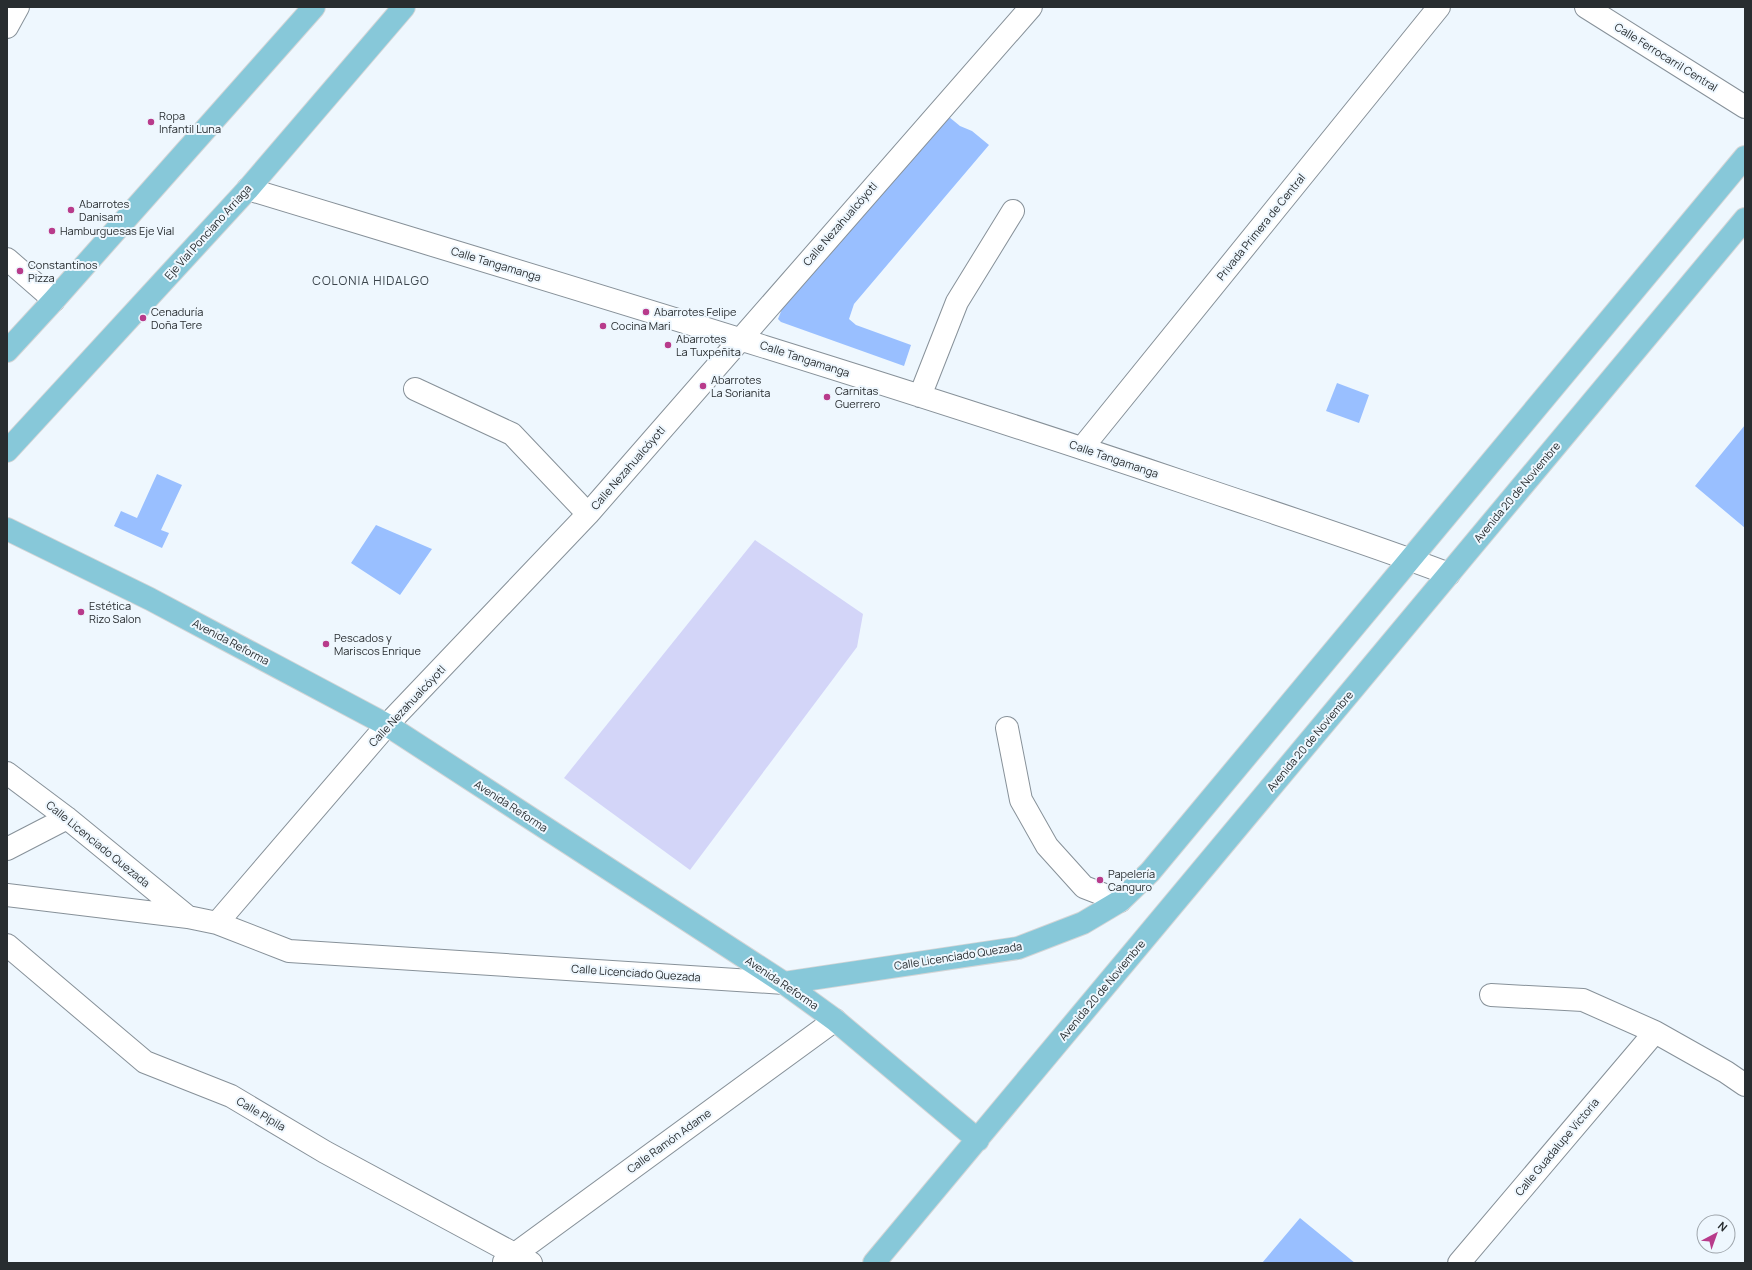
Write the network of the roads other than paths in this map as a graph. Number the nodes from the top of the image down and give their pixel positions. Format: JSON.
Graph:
{"nodes":[{"id":1,"x":18,"y":7,"type":"edge"},
{"id":2,"x":314,"y":7,"type":"edge"},
{"id":3,"x":404,"y":7,"type":"edge"},
{"id":4,"x":1031,"y":7,"type":"edge"},
{"id":5,"x":1439,"y":7,"type":"edge"},
{"id":6,"x":1586,"y":7,"type":"edge"},
{"id":7,"x":7,"y":27,"type":"edge"},
{"id":8,"x":1745,"y":107,"type":"edge"},
{"id":9,"x":1745,"y":157,"type":"edge"},
{"id":10,"x":248,"y":189,"type":"junction"},
{"id":11,"x":1013,"y":211,"type":"dead end"},
{"id":12,"x":1745,"y":219,"type":"edge"},
{"id":13,"x":7,"y":259,"type":"edge"},
{"id":14,"x":54,"y":300,"type":"junction"},
{"id":15,"x":740,"y":339,"type":"junction"},
{"id":16,"x":7,"y":351,"type":"edge"},
{"id":17,"x":415,"y":389,"type":"dead end"},
{"id":18,"x":920,"y":396,"type":"junction"},
{"id":19,"x":1082,"y":448,"type":"junction"},
{"id":20,"x":7,"y":451,"type":"edge"},
{"id":21,"x":588,"y":514,"type":"junction"},
{"id":22,"x":7,"y":529,"type":"edge"},
{"id":23,"x":1412,"y":560,"type":"junction"},
{"id":24,"x":1450,"y":574,"type":"junction"},
{"id":25,"x":387,"y":725,"type":"junction"},
{"id":26,"x":1007,"y":728,"type":"dead end"},
{"id":27,"x":7,"y":773,"type":"edge"},
{"id":28,"x":67,"y":818,"type":"junction"},
{"id":29,"x":7,"y":849,"type":"edge"},
{"id":30,"x":7,"y":895,"type":"edge"},
{"id":31,"x":1120,"y":901,"type":"junction"},
{"id":32,"x":188,"y":917,"type":"junction"},
{"id":33,"x":217,"y":923,"type":"junction"},
{"id":34,"x":7,"y":945,"type":"edge"},
{"id":35,"x":784,"y":983,"type":"junction"},
{"id":36,"x":1491,"y":995,"type":"dead end"},
{"id":37,"x":836,"y":1020,"type":"junction"},
{"id":38,"x":1655,"y":1032,"type":"junction"},
{"id":39,"x":1745,"y":1085,"type":"edge"},
{"id":40,"x":978,"y":1140,"type":"junction"},
{"id":41,"x":517,"y":1260,"type":"edge"},
{"id":42,"x":874,"y":1263,"type":"edge"},
{"id":43,"x":1458,"y":1263,"type":"edge"}],
"edges":[{"from":1,"to":7,"type":"street"},
{"from":2,"to":14,"type":"main road"},
{"from":3,"to":10,"type":"main road","name":"Eje Vial Ponciano Arriaga"},
{"from":4,"to":15,"type":"street","name":"Calle Nezahualcóyotl"},
{"from":5,"to":19,"type":"street","name":"Privada Primera de Central"},
{"from":6,"to":8,"type":"street","name":"Calle Ferrocarril Central"},
{"from":9,"to":23,"type":"main road"},
{"from":10,"to":15,"type":"street","name":"Calle Tangamanga"},
{"from":10,"to":20,"type":"main road","name":"Eje Vial Ponciano Arriaga"},
{"from":11,"to":18,"type":"street"},
{"from":12,"to":24,"type":"main road","name":"Avenida 20 de Noviembre"},
{"from":13,"to":14,"type":"street"},
{"from":14,"to":16,"type":"main road"},
{"from":15,"to":18,"type":"street","name":"Calle Tangamanga"},
{"from":15,"to":21,"type":"street","name":"Calle Nezahualcóyotl"},
{"from":17,"to":21,"type":"street"},
{"from":18,"to":19,"type":"street","name":"Calle Tangamanga"},
{"from":19,"to":23,"type":"street","name":"Calle Tangamanga"},
{"from":21,"to":25,"type":"street","name":"Calle Nezahualcóyotl"},
{"from":22,"to":25,"type":"main road","name":"Avenida Reforma"},
{"from":23,"to":24,"type":"street","name":"Calle Tangamanga"},
{"from":23,"to":31,"type":"main road"},
{"from":24,"to":40,"type":"main road","name":"Avenida 20 de Noviembre"},
{"from":25,"to":33,"type":"street","name":"Calle Nezahualcóyotl"},
{"from":25,"to":35,"type":"main road","name":"Avenida Reforma"},
{"from":26,"to":31,"type":"street"},
{"from":27,"to":28,"type":"street","name":"Calle Licenciado Quezada"},
{"from":28,"to":29,"type":"street"},
{"from":28,"to":32,"type":"street","name":"Calle Licenciado Quezada"},
{"from":30,"to":32,"type":"street","name":"Calle Licenciado Quezada"},
{"from":31,"to":35,"type":"main road","name":"Calle Licenciado Quezada"},
{"from":32,"to":33,"type":"street","name":"Calle Licenciado Quezada"},
{"from":33,"to":35,"type":"street","name":"Calle Licenciado Quezada"},
{"from":34,"to":41,"type":"street","name":"Calle Pípila"},
{"from":35,"to":37,"type":"main road","name":"Avenida Reforma"},
{"from":36,"to":38,"type":"street"},
{"from":37,"to":40,"type":"main road","name":"Avenida Reforma"},
{"from":37,"to":41,"type":"street","name":"Calle Ramón Adame"},
{"from":38,"to":39,"type":"street"},
{"from":38,"to":43,"type":"street","name":"Calle Guadalupe Victoria"},
{"from":40,"to":42,"type":"main road","name":"Avenida 20 de Noviembre"}]}
